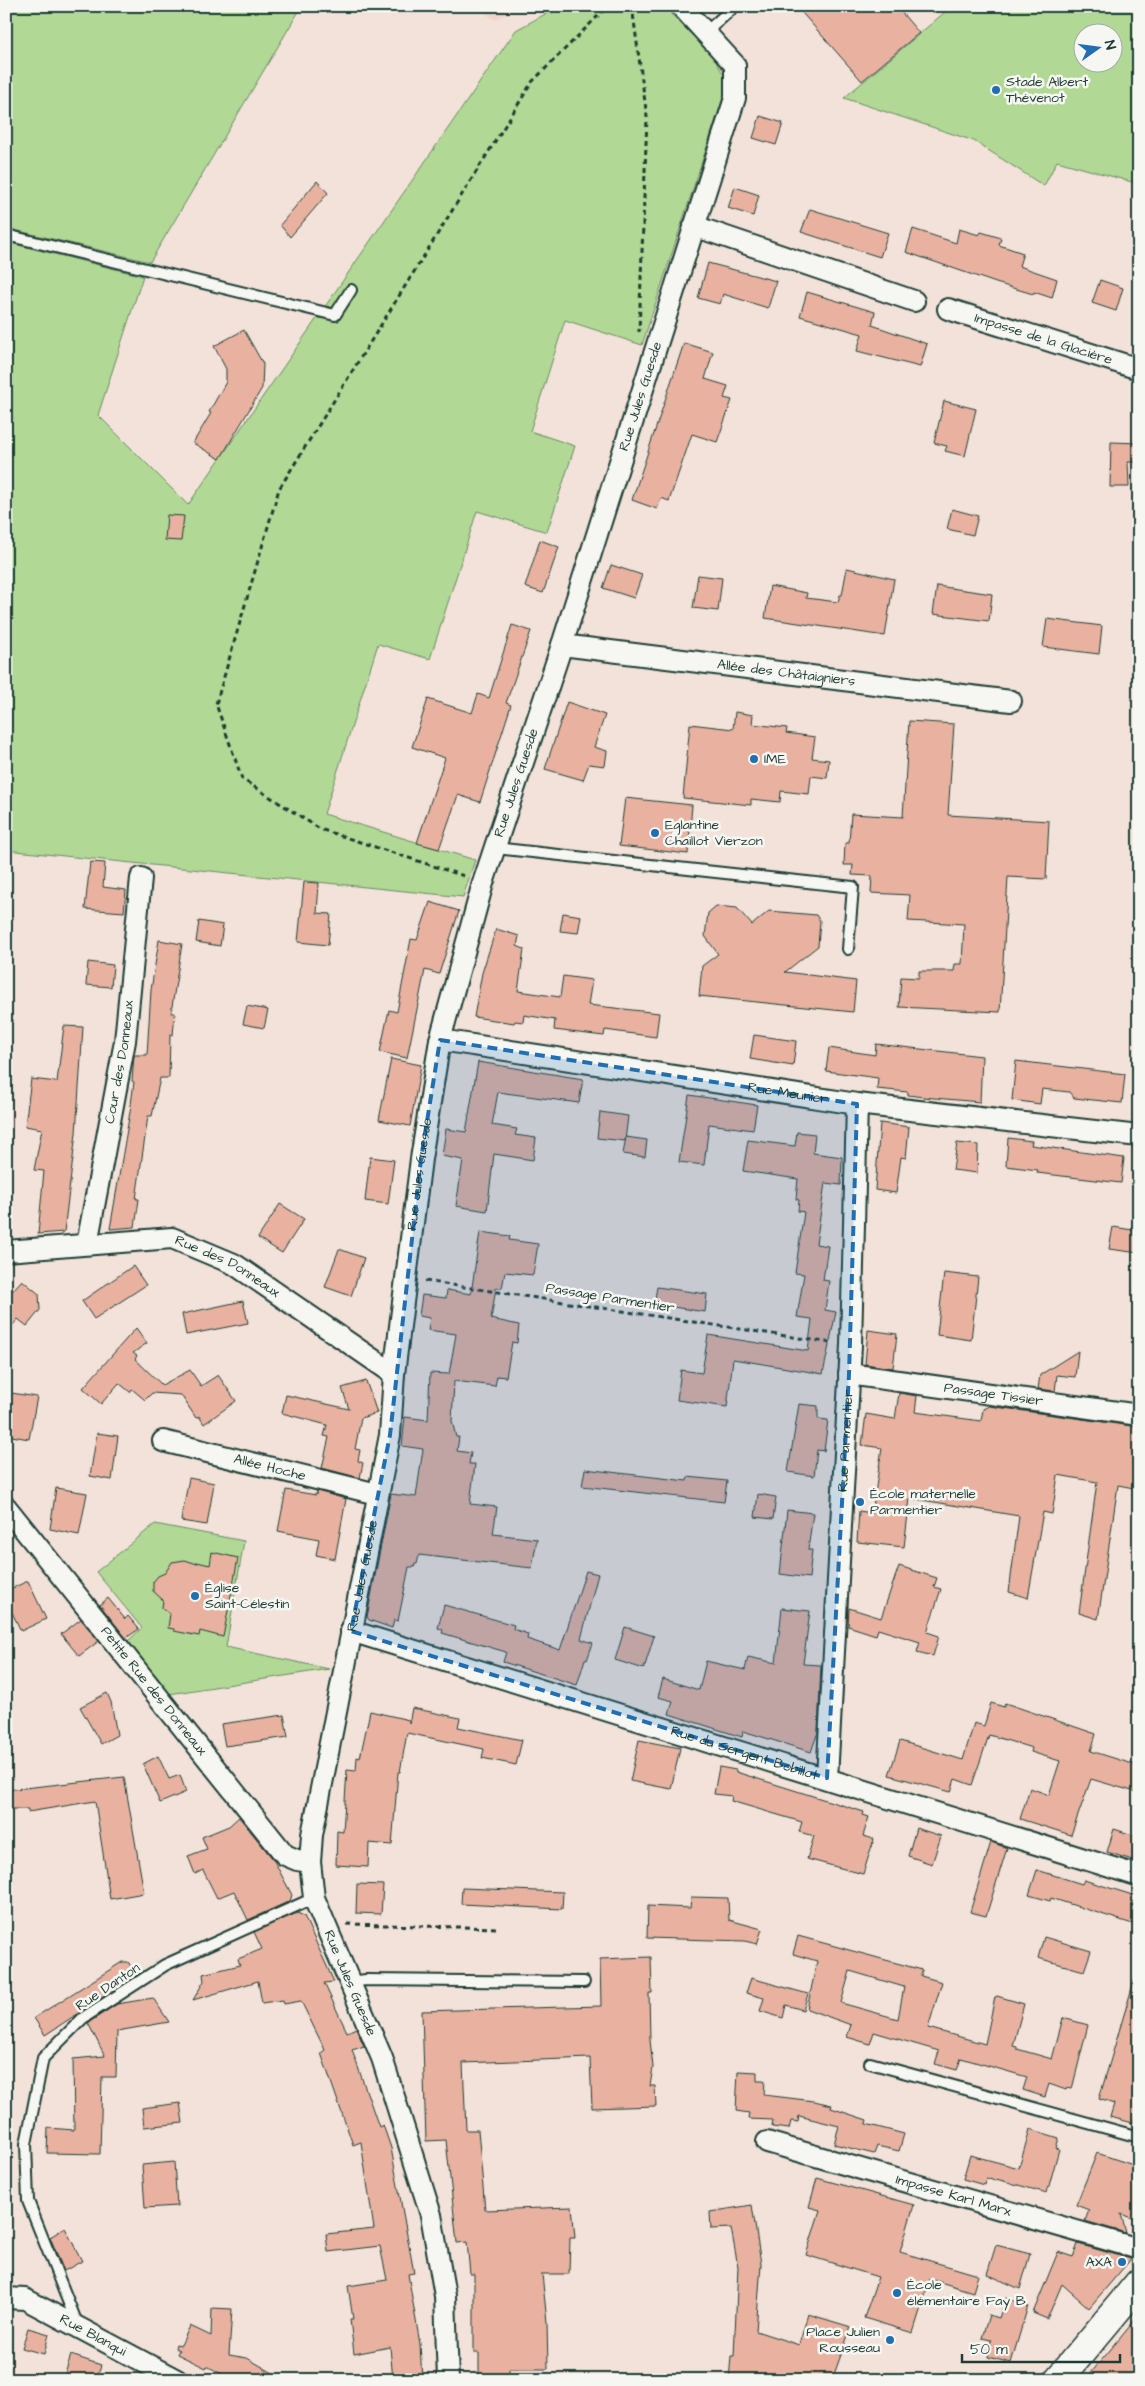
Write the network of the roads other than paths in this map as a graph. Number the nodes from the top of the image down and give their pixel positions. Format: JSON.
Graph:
{"nodes":[{"id":1,"x":681,"y":6,"type":"edge"},
{"id":2,"x":735,"y":6,"type":"edge"},
{"id":3,"x":706,"y":32,"type":"junction"},
{"id":4,"x":694,"y":226,"type":"junction"},
{"id":5,"x":6,"y":235,"type":"edge"},
{"id":6,"x":351,"y":290,"type":"dead end"},
{"id":7,"x":914,"y":300,"type":"dead end"},
{"id":8,"x":948,"y":309,"type":"dead end"},
{"id":9,"x":1139,"y":369,"type":"edge"},
{"id":10,"x":562,"y":645,"type":"junction"},
{"id":11,"x":1011,"y":701,"type":"dead end"},
{"id":12,"x":495,"y":848,"type":"junction"},
{"id":13,"x":141,"y":878,"type":"dead end"},
{"id":14,"x":848,"y":949,"type":"dead end"},
{"id":15,"x":440,"y":1040,"type":"junction"},
{"id":16,"x":857,"y":1104,"type":"junction"},
{"id":17,"x":1139,"y":1136,"type":"edge"},
{"id":18,"x":87,"y":1244,"type":"junction"},
{"id":19,"x":6,"y":1251,"type":"edge"},
{"id":20,"x":394,"y":1374,"type":"junction"},
{"id":21,"x":849,"y":1374,"type":"junction"},
{"id":22,"x":1139,"y":1415,"type":"edge"},
{"id":23,"x":163,"y":1441,"type":"dead end"},
{"id":24,"x":377,"y":1494,"type":"junction"},
{"id":25,"x":6,"y":1506,"type":"edge"},
{"id":26,"x":351,"y":1631,"type":"junction"},
{"id":27,"x":827,"y":1778,"type":"junction"},
{"id":28,"x":310,"y":1862,"type":"junction"},
{"id":29,"x":1139,"y":1876,"type":"edge"},
{"id":30,"x":314,"y":1898,"type":"junction"},
{"id":31,"x":350,"y":1982,"type":"junction"},
{"id":32,"x":584,"y":1982,"type":"dead end"},
{"id":33,"x":870,"y":2063,"type":"dead end"},
{"id":34,"x":1139,"y":2137,"type":"edge"},
{"id":35,"x":767,"y":2142,"type":"dead end"},
{"id":36,"x":1139,"y":2249,"type":"edge"},
{"id":37,"x":1139,"y":2283,"type":"edge"},
{"id":38,"x":6,"y":2298,"type":"edge"},
{"id":39,"x":78,"y":2326,"type":"junction"},
{"id":40,"x":178,"y":2380,"type":"edge"},
{"id":41,"x":448,"y":2380,"type":"edge"},
{"id":42,"x":1058,"y":2380,"type":"edge"}],
"edges":[{"from":1,"to":3,"type":"street","name":"Rue Jules Guesde"},
{"from":2,"to":3,"type":"lane"},
{"from":3,"to":4,"type":"street","name":"Rue Jules Guesde"},
{"from":4,"to":7,"type":"street"},
{"from":4,"to":10,"type":"street","name":"Rue Jules Guesde"},
{"from":5,"to":6,"type":"lane"},
{"from":8,"to":9,"type":"street","name":"Impasse de la Glacière"},
{"from":10,"to":11,"type":"street","name":"Allée des Châtaigniers"},
{"from":10,"to":12,"type":"street","name":"Rue Jules Guesde"},
{"from":12,"to":14,"type":"lane"},
{"from":12,"to":15,"type":"street","name":"Rue Jules Guesde"},
{"from":13,"to":18,"type":"street","name":"Cour des Donneaux"},
{"from":15,"to":16,"type":"street","name":"Rue Meunier"},
{"from":15,"to":20,"type":"street","name":"Rue Jules Guesde"},
{"from":16,"to":17,"type":"street","name":"Rue Meunier"},
{"from":16,"to":21,"type":"street","name":"Rue Parmentier"},
{"from":18,"to":19,"type":"street","name":"Rue des Donneaux"},
{"from":18,"to":20,"type":"street","name":"Rue des Donneaux"},
{"from":20,"to":24,"type":"street","name":"Rue Jules Guesde"},
{"from":21,"to":22,"type":"street","name":"Passage Tissier"},
{"from":21,"to":27,"type":"street","name":"Rue Parmentier"},
{"from":23,"to":24,"type":"street","name":"Allée Hoche"},
{"from":24,"to":26,"type":"street","name":"Rue Jules Guesde"},
{"from":25,"to":28,"type":"street","name":"Petite Rue des Donneaux"},
{"from":26,"to":27,"type":"street","name":"Rue du Sergent Bobillot"},
{"from":26,"to":28,"type":"street","name":"Rue Jules Guesde"},
{"from":27,"to":29,"type":"street","name":"Rue du Sergent Bobillot"},
{"from":28,"to":30,"type":"street","name":"Rue Jules Guesde"},
{"from":30,"to":31,"type":"street","name":"Rue Jules Guesde"},
{"from":30,"to":39,"type":"lane","name":"Rue Danton"},
{"from":31,"to":32,"type":"lane"},
{"from":31,"to":41,"type":"street","name":"Rue Jules Guesde"},
{"from":33,"to":34,"type":"lane"},
{"from":35,"to":36,"type":"street","name":"Impasse Karl Marx"},
{"from":37,"to":42,"type":"main road"},
{"from":38,"to":39,"type":"street","name":"Rue Blanqui"},
{"from":39,"to":40,"type":"street","name":"Rue Blanqui"}]}
